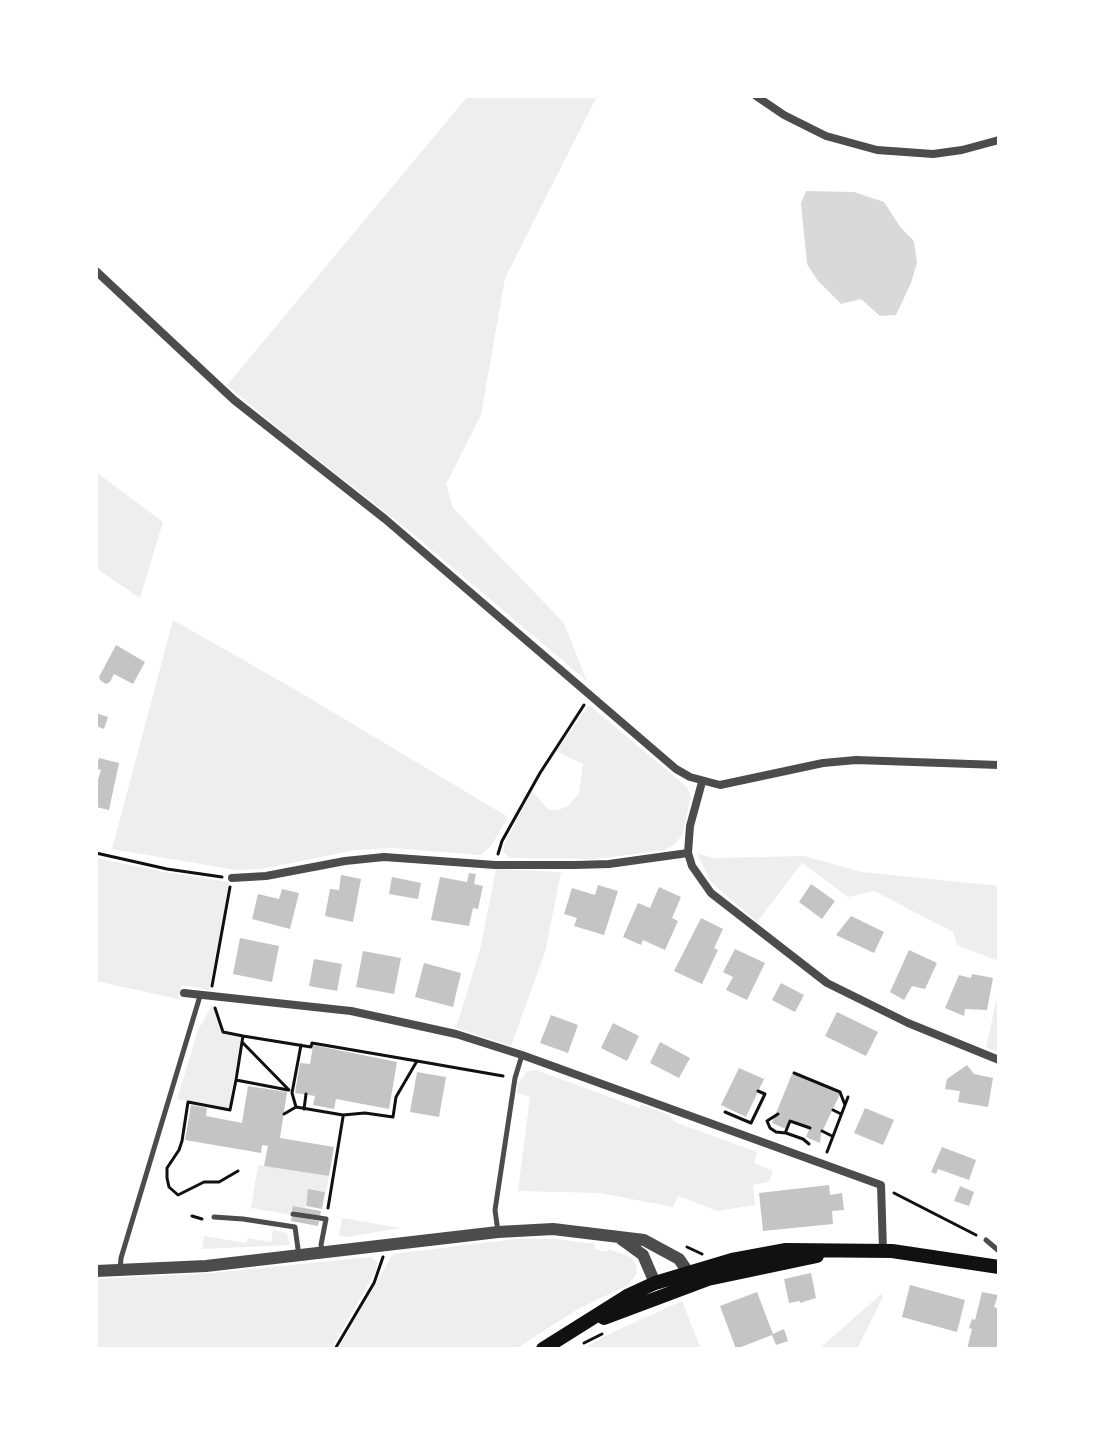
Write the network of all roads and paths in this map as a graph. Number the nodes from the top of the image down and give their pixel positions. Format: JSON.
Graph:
{"nodes":[{"id":1,"x":756,"y":96,"type":"edge"},
{"id":2,"x":999,"y":140,"type":"edge"},
{"id":3,"x":96,"y":271,"type":"edge"},
{"id":4,"x":592,"y":695,"type":"junction"},
{"id":5,"x":999,"y":765,"type":"edge"},
{"id":6,"x":702,"y":782,"type":"junction"},
{"id":7,"x":96,"y":853,"type":"edge"},
{"id":8,"x":688,"y":853,"type":"junction"},
{"id":9,"x":495,"y":865,"type":"junction"},
{"id":10,"x":232,"y":878,"type":"junction"},
{"id":11,"x":184,"y":993,"type":"dead end"},
{"id":12,"x":205,"y":996,"type":"junction"},
{"id":13,"x":243,"y":1036,"type":"junction"},
{"id":14,"x":242,"y":1042,"type":"junction"},
{"id":15,"x":301,"y":1045,"type":"junction"},
{"id":16,"x":522,"y":1055,"type":"junction"},
{"id":17,"x":999,"y":1060,"type":"edge"},
{"id":18,"x":417,"y":1061,"type":"junction"},
{"id":19,"x":794,"y":1073,"type":"dead end"},
{"id":20,"x":515,"y":1078,"type":"junction"},
{"id":21,"x":236,"y":1080,"type":"junction"},
{"id":22,"x":291,"y":1090,"type":"junction"},
{"id":23,"x":758,"y":1091,"type":"dead end"},
{"id":24,"x":306,"y":1094,"type":"dead end"},
{"id":25,"x":848,"y":1097,"type":"dead end"},
{"id":26,"x":845,"y":1105,"type":"junction"},
{"id":27,"x":296,"y":1107,"type":"junction"},
{"id":28,"x":304,"y":1109,"type":"junction"},
{"id":29,"x":833,"y":1110,"type":"dead end"},
{"id":30,"x":725,"y":1112,"type":"dead end"},
{"id":31,"x":284,"y":1114,"type":"dead end"},
{"id":32,"x":778,"y":1114,"type":"dead end"},
{"id":33,"x":841,"y":1114,"type":"junction"},
{"id":34,"x":343,"y":1115,"type":"junction"},
{"id":35,"x":810,"y":1128,"type":"dead end"},
{"id":36,"x":822,"y":1131,"type":"dead end"},
{"id":37,"x":786,"y":1133,"type":"junction"},
{"id":38,"x":832,"y":1136,"type":"junction"},
{"id":39,"x":238,"y":1171,"type":"dead end"},
{"id":40,"x":881,"y":1185,"type":"junction"},
{"id":41,"x":293,"y":1214,"type":"dead end"},
{"id":42,"x":192,"y":1216,"type":"dead end"},
{"id":43,"x":214,"y":1217,"type":"dead end"},
{"id":44,"x":326,"y":1219,"type":"junction"},
{"id":45,"x":204,"y":1220,"type":"dead end"},
{"id":46,"x":498,"y":1232,"type":"junction"},
{"id":47,"x":611,"y":1235,"type":"junction"},
{"id":48,"x":986,"y":1240,"type":"joint"},
{"id":49,"x":382,"y":1247,"type":"junction"},
{"id":50,"x":857,"y":1249,"type":"junction"},
{"id":51,"x":883,"y":1250,"type":"junction"},
{"id":52,"x":999,"y":1251,"type":"edge"},
{"id":53,"x":323,"y":1254,"type":"junction"},
{"id":54,"x":299,"y":1257,"type":"junction"},
{"id":55,"x":999,"y":1267,"type":"edge"},
{"id":56,"x":96,"y":1271,"type":"edge"},
{"id":57,"x":120,"y":1271,"type":"junction"},
{"id":58,"x":688,"y":1272,"type":"junction"},
{"id":59,"x":655,"y":1283,"type":"junction"},
{"id":60,"x":677,"y":1289,"type":"junction"},
{"id":61,"x":570,"y":1332,"type":"junction"},
{"id":62,"x":335,"y":1349,"type":"edge"},
{"id":63,"x":543,"y":1349,"type":"edge"}],
"edges":[{"from":1,"to":2,"type":"street"},
{"from":3,"to":4,"type":"street"},
{"from":4,"to":6,"type":"street"},
{"from":4,"to":9,"type":"path"},
{"from":5,"to":6,"type":"street"},
{"from":6,"to":8,"type":"street"},
{"from":7,"to":10,"type":"path"},
{"from":8,"to":9,"type":"street"},
{"from":8,"to":17,"type":"street"},
{"from":9,"to":10,"type":"street"},
{"from":10,"to":12,"type":"path"},
{"from":11,"to":12,"type":"street"},
{"from":12,"to":13,"type":"path"},
{"from":12,"to":16,"type":"street"},
{"from":12,"to":57,"type":"lane"},
{"from":13,"to":14,"type":"path"},
{"from":13,"to":15,"type":"path"},
{"from":14,"to":21,"type":"path"},
{"from":14,"to":22,"type":"path"},
{"from":15,"to":18,"type":"path"},
{"from":15,"to":22,"type":"path"},
{"from":16,"to":20,"type":"lane"},
{"from":16,"to":40,"type":"street"},
{"from":18,"to":20,"type":"path"},
{"from":18,"to":34,"type":"path"},
{"from":19,"to":26,"type":"path"},
{"from":20,"to":46,"type":"lane"},
{"from":21,"to":22,"type":"path"},
{"from":21,"to":39,"type":"path"},
{"from":22,"to":27,"type":"path"},
{"from":23,"to":30,"type":"path"},
{"from":24,"to":28,"type":"path"},
{"from":25,"to":26,"type":"path"},
{"from":26,"to":33,"type":"path"},
{"from":27,"to":28,"type":"path"},
{"from":27,"to":31,"type":"path"},
{"from":28,"to":34,"type":"path"},
{"from":29,"to":33,"type":"path"},
{"from":32,"to":37,"type":"path"},
{"from":33,"to":38,"type":"path"},
{"from":34,"to":44,"type":"path"},
{"from":35,"to":37,"type":"path"},
{"from":36,"to":38,"type":"path"},
{"from":37,"to":38,"type":"path"},
{"from":40,"to":48,"type":"path"},
{"from":40,"to":51,"type":"street"},
{"from":41,"to":44,"type":"lane"},
{"from":42,"to":45,"type":"path"},
{"from":43,"to":54,"type":"lane"},
{"from":44,"to":53,"type":"lane"},
{"from":46,"to":47,"type":"street"},
{"from":46,"to":49,"type":"street"},
{"from":47,"to":58,"type":"street"},
{"from":47,"to":59,"type":"street"},
{"from":48,"to":52,"type":"lane"},
{"from":49,"to":53,"type":"street"},
{"from":49,"to":62,"type":"path"},
{"from":50,"to":51,"type":"main road"},
{"from":50,"to":58,"type":"main road"},
{"from":50,"to":60,"type":"main road"},
{"from":51,"to":55,"type":"main road"},
{"from":53,"to":54,"type":"street"},
{"from":54,"to":57,"type":"street"},
{"from":56,"to":57,"type":"street"},
{"from":58,"to":59,"type":"main road"},
{"from":58,"to":60,"type":"main road"},
{"from":59,"to":60,"type":"main road"},
{"from":59,"to":61,"type":"main road"},
{"from":60,"to":61,"type":"main road"},
{"from":61,"to":63,"type":"main road"}]}
